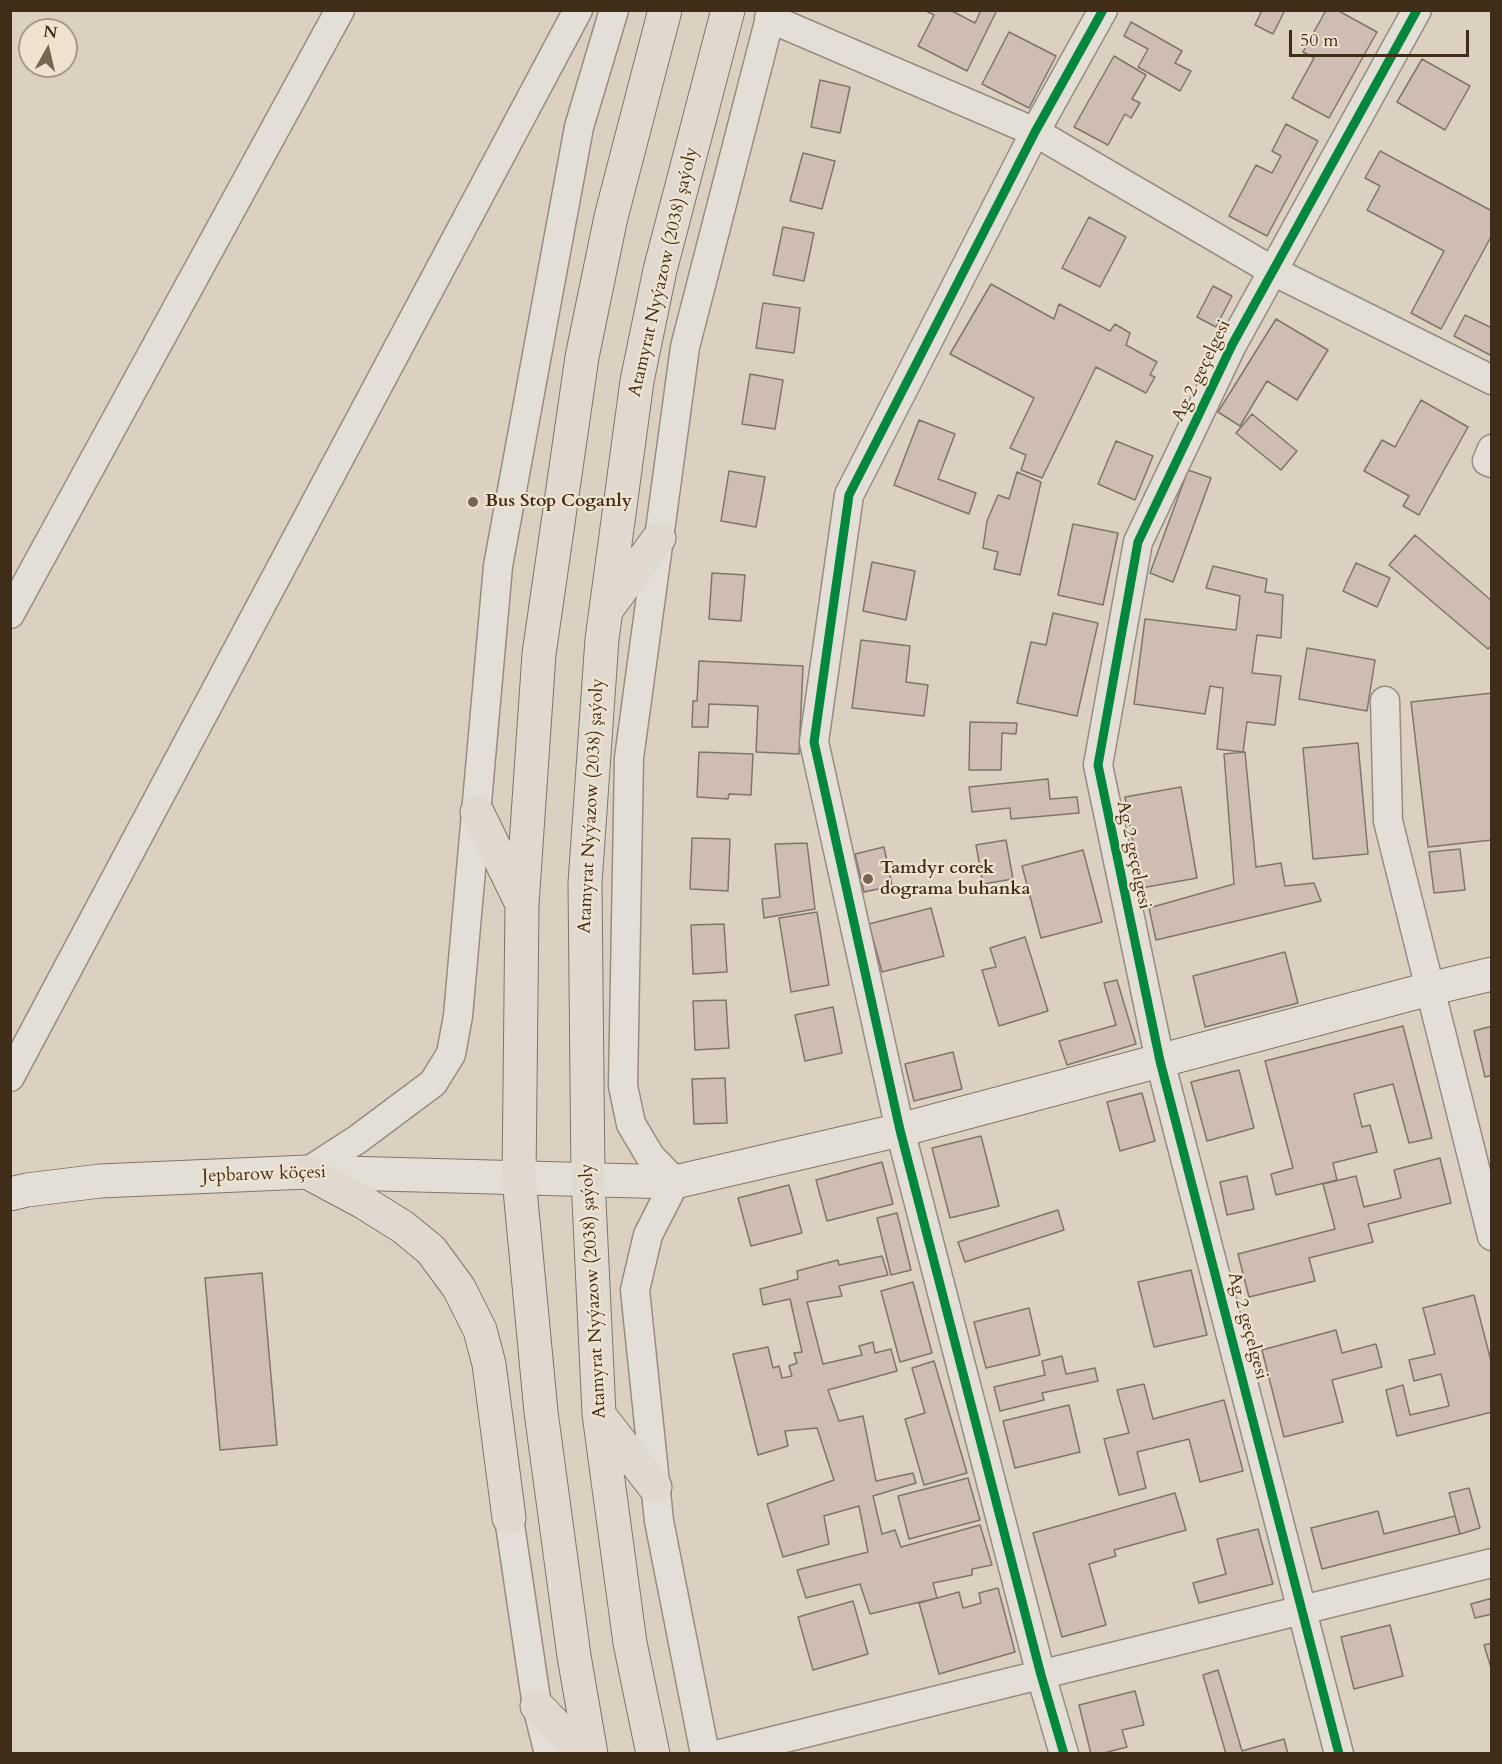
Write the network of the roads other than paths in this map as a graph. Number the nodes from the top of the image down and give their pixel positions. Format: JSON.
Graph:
{"nodes":[{"id":1,"x":340,"y":10,"type":"edge"},
{"id":2,"x":578,"y":10,"type":"edge"},
{"id":3,"x":614,"y":10,"type":"edge"},
{"id":4,"x":665,"y":10,"type":"edge"},
{"id":5,"x":728,"y":10,"type":"edge"},
{"id":6,"x":1103,"y":10,"type":"edge"},
{"id":7,"x":1417,"y":10,"type":"edge"},
{"id":8,"x":771,"y":14,"type":"edge"},
{"id":9,"x":1035,"y":132,"type":"junction"},
{"id":10,"x":1273,"y":271,"type":"junction"},
{"id":11,"x":1491,"y":381,"type":"edge"},
{"id":12,"x":1491,"y":449,"type":"edge"},
{"id":13,"x":1491,"y":463,"type":"edge"},
{"id":14,"x":659,"y":538,"type":"junction"},
{"id":15,"x":605,"y":613,"type":"junction"},
{"id":16,"x":10,"y":614,"type":"edge"},
{"id":17,"x":1384,"y":701,"type":"dead end"},
{"id":18,"x":477,"y":812,"type":"junction"},
{"id":19,"x":522,"y":904,"type":"junction"},
{"id":20,"x":1491,"y":974,"type":"edge"},
{"id":21,"x":1429,"y":989,"type":"junction"},
{"id":22,"x":1160,"y":1061,"type":"junction"},
{"id":23,"x":10,"y":1077,"type":"edge"},
{"id":24,"x":900,"y":1130,"type":"junction"},
{"id":25,"x":307,"y":1172,"type":"junction"},
{"id":26,"x":519,"y":1179,"type":"junction"},
{"id":27,"x":588,"y":1179,"type":"junction"},
{"id":28,"x":675,"y":1182,"type":"junction"},
{"id":29,"x":10,"y":1194,"type":"edge"},
{"id":30,"x":1491,"y":1236,"type":"edge"},
{"id":31,"x":541,"y":1413,"type":"junction"},
{"id":32,"x":598,"y":1414,"type":"junction"},
{"id":33,"x":655,"y":1487,"type":"junction"},
{"id":34,"x":509,"y":1518,"type":"junction"},
{"id":35,"x":1491,"y":1563,"type":"edge"},
{"id":36,"x":1304,"y":1610,"type":"junction"},
{"id":37,"x":1041,"y":1675,"type":"junction"},
{"id":38,"x":537,"y":1706,"type":"junction"},
{"id":39,"x":549,"y":1754,"type":"edge"},
{"id":40,"x":583,"y":1754,"type":"edge"},
{"id":41,"x":591,"y":1754,"type":"edge"},
{"id":42,"x":653,"y":1754,"type":"edge"},
{"id":43,"x":705,"y":1754,"type":"edge"},
{"id":44,"x":720,"y":1754,"type":"edge"},
{"id":45,"x":1064,"y":1754,"type":"edge"},
{"id":46,"x":1340,"y":1754,"type":"edge"}],
"edges":[{"from":1,"to":16,"type":"street"},
{"from":2,"to":23,"type":"street"},
{"from":3,"to":18,"type":"street"},
{"from":4,"to":19,"type":"main road"},
{"from":5,"to":15,"type":"main road","name":"Atamyrat Nyýazow (2038) şaýoly"},
{"from":6,"to":9,"type":"street"},
{"from":7,"to":10,"type":"street","name":"Ag 2 geçelgesi"},
{"from":8,"to":9,"type":"street"},
{"from":8,"to":14,"type":"street"},
{"from":9,"to":10,"type":"street"},
{"from":9,"to":24,"type":"street"},
{"from":10,"to":11,"type":"street"},
{"from":10,"to":22,"type":"street","name":"Ag 2 geçelgesi"},
{"from":12,"to":13,"type":"street"},
{"from":14,"to":15,"type":"main road"},
{"from":14,"to":28,"type":"street"},
{"from":15,"to":27,"type":"main road","name":"Atamyrat Nyýazow (2038) şaýoly"},
{"from":17,"to":21,"type":"street"},
{"from":18,"to":19,"type":"main road"},
{"from":18,"to":25,"type":"street"},
{"from":19,"to":26,"type":"main road"},
{"from":20,"to":21,"type":"street","name":"Jepbarow köçesi"},
{"from":21,"to":22,"type":"street","name":"Jepbarow köçesi"},
{"from":21,"to":30,"type":"street"},
{"from":22,"to":24,"type":"street","name":"Jepbarow köçesi"},
{"from":22,"to":36,"type":"street","name":"Ag 2 geçelgesi"},
{"from":24,"to":28,"type":"street","name":"Jepbarow köçesi"},
{"from":24,"to":37,"type":"street"},
{"from":25,"to":26,"type":"street","name":"Jepbarow köçesi"},
{"from":25,"to":29,"type":"street","name":"Jepbarow köçesi"},
{"from":25,"to":34,"type":"main road"},
{"from":26,"to":27,"type":"street","name":"Jepbarow köçesi"},
{"from":26,"to":31,"type":"main road"},
{"from":27,"to":28,"type":"street","name":"Jepbarow köçesi"},
{"from":27,"to":32,"type":"main road","name":"Atamyrat Nyýazow (2038) şaýoly"},
{"from":28,"to":33,"type":"street"},
{"from":31,"to":34,"type":"main road"},
{"from":31,"to":41,"type":"main road"},
{"from":32,"to":33,"type":"main road"},
{"from":32,"to":42,"type":"main road","name":"Atamyrat Nyýazow (2038) şaýoly"},
{"from":33,"to":43,"type":"street"},
{"from":34,"to":38,"type":"street"},
{"from":35,"to":36,"type":"street"},
{"from":36,"to":37,"type":"street"},
{"from":36,"to":46,"type":"street","name":"Ag 2 geçelgesi"},
{"from":37,"to":44,"type":"street"},
{"from":37,"to":45,"type":"street"},
{"from":38,"to":39,"type":"street"},
{"from":38,"to":40,"type":"main road"}]}
